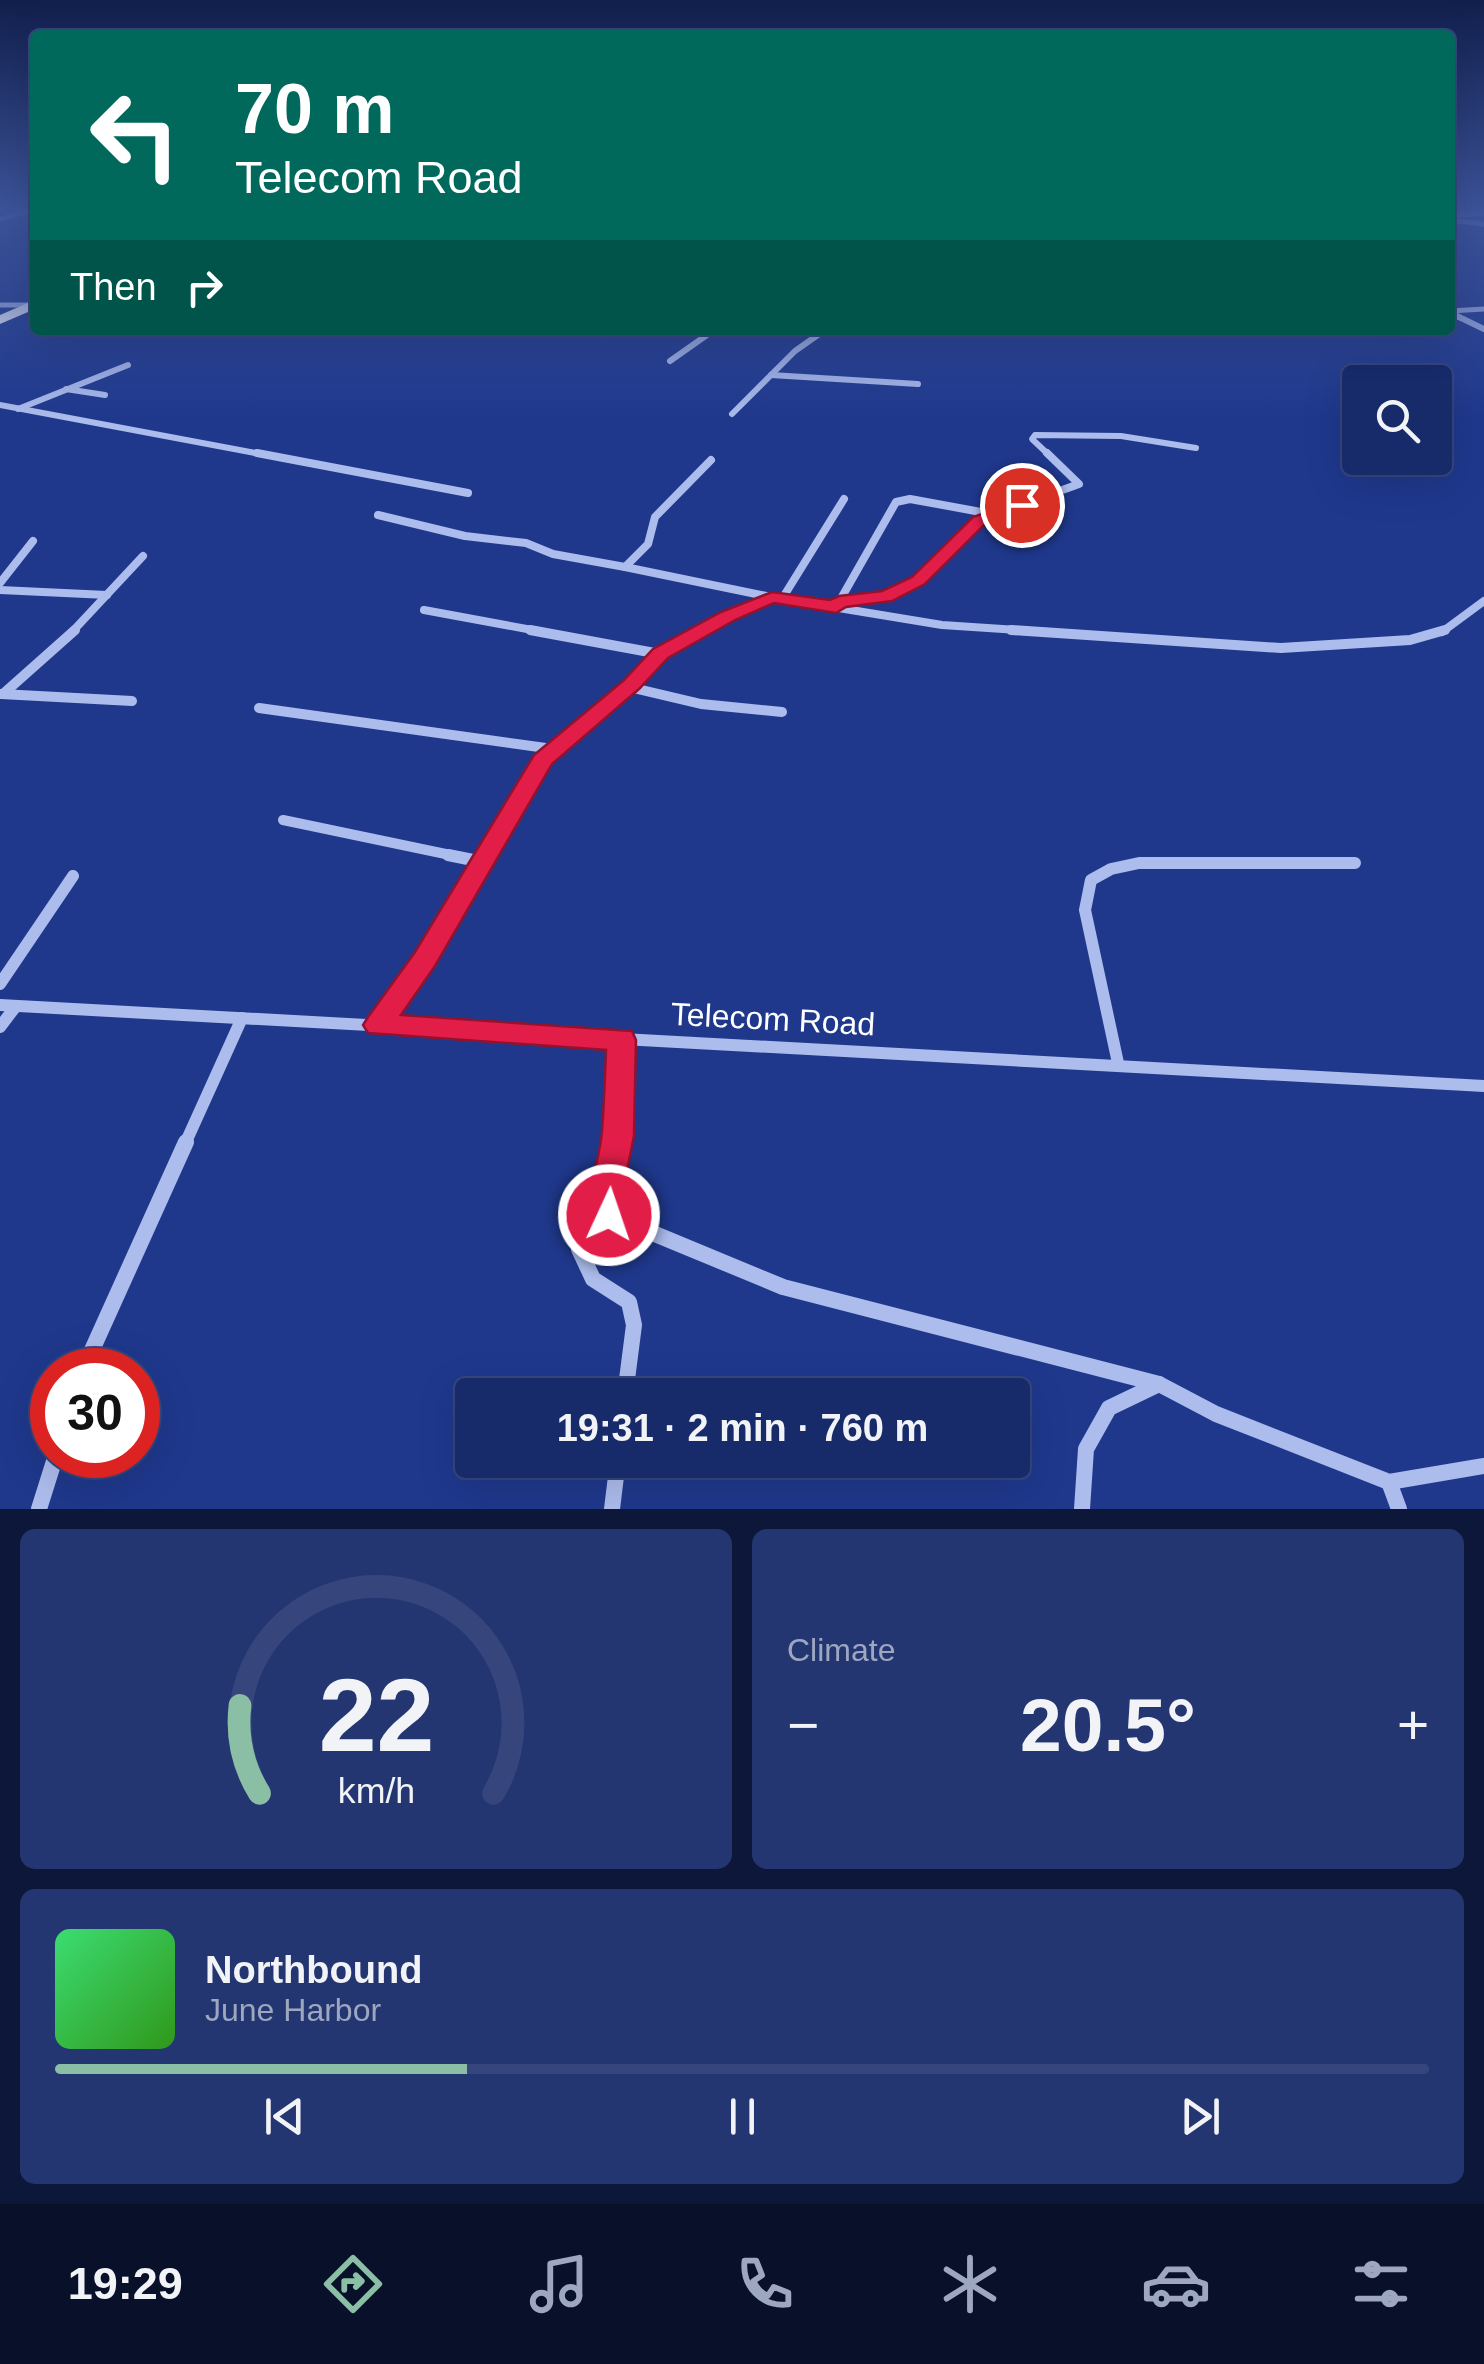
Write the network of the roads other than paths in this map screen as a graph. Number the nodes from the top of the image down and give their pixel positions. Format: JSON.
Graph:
{"nodes":[{"id":1,"x":0,"y":305,"type":"edge"},
{"id":2,"x":30,"y":305,"type":"edge"},
{"id":3,"x":30,"y":307,"type":"edge"},
{"id":4,"x":1484,"y":309,"type":"edge"},
{"id":5,"x":1455,"y":312,"type":"edge"},
{"id":6,"x":1455,"y":314,"type":"edge"},
{"id":7,"x":0,"y":320,"type":"edge"},
{"id":8,"x":1484,"y":328,"type":"edge"},
{"id":9,"x":707,"y":335,"type":"edge"},
{"id":10,"x":820,"y":335,"type":"edge"},
{"id":11,"x":670,"y":362,"type":"dead end"},
{"id":12,"x":128,"y":365,"type":"dead end"},
{"id":13,"x":771,"y":375,"type":"junction"},
{"id":14,"x":918,"y":384,"type":"dead end"},
{"id":15,"x":65,"y":388,"type":"junction"},
{"id":16,"x":105,"y":395,"type":"dead end"},
{"id":17,"x":0,"y":406,"type":"edge"},
{"id":18,"x":18,"y":409,"type":"junction"},
{"id":19,"x":732,"y":414,"type":"dead end"},
{"id":20,"x":1196,"y":448,"type":"dead end"},
{"id":21,"x":711,"y":460,"type":"dead end"},
{"id":22,"x":468,"y":493,"type":"dead end"},
{"id":23,"x":844,"y":499,"type":"dead end"},
{"id":24,"x":995,"y":514,"type":"junction"},
{"id":25,"x":378,"y":515,"type":"dead end"},
{"id":26,"x":33,"y":541,"type":"dead end"},
{"id":27,"x":143,"y":556,"type":"dead end"},
{"id":28,"x":625,"y":567,"type":"junction"},
{"id":29,"x":0,"y":583,"type":"edge"},
{"id":30,"x":0,"y":590,"type":"edge"},
{"id":31,"x":107,"y":595,"type":"junction"},
{"id":32,"x":777,"y":598,"type":"junction"},
{"id":33,"x":1484,"y":601,"type":"edge"},
{"id":34,"x":837,"y":604,"type":"junction"},
{"id":35,"x":424,"y":610,"type":"dead end"},
{"id":36,"x":660,"y":654,"type":"junction"},
{"id":37,"x":629,"y":687,"type":"junction"},
{"id":38,"x":2,"y":694,"type":"edge"},
{"id":39,"x":132,"y":701,"type":"dead end"},
{"id":40,"x":259,"y":708,"type":"dead end"},
{"id":41,"x":782,"y":712,"type":"dead end"},
{"id":42,"x":554,"y":749,"type":"junction"},
{"id":43,"x":283,"y":820,"type":"dead end"},
{"id":44,"x":482,"y":862,"type":"junction"},
{"id":45,"x":1355,"y":863,"type":"dead end"},
{"id":46,"x":73,"y":876,"type":"dead end"},
{"id":47,"x":0,"y":984,"type":"edge"},
{"id":48,"x":0,"y":1006,"type":"edge"},
{"id":49,"x":16,"y":1006,"type":"junction"},
{"id":50,"x":242,"y":1018,"type":"junction"},
{"id":51,"x":378,"y":1025,"type":"junction"},
{"id":52,"x":0,"y":1027,"type":"edge"},
{"id":53,"x":622,"y":1040,"type":"junction"},
{"id":54,"x":1118,"y":1063,"type":"junction"},
{"id":55,"x":1484,"y":1086,"type":"edge"},
{"id":56,"x":609,"y":1215,"type":"junction"},
{"id":57,"x":93,"y":1348,"type":"edge"},
{"id":58,"x":627,"y":1378,"type":"edge"},
{"id":59,"x":1159,"y":1384,"type":"junction"},
{"id":60,"x":1484,"y":1466,"type":"edge"},
{"id":61,"x":49,"y":1478,"type":"edge"},
{"id":62,"x":616,"y":1478,"type":"edge"},
{"id":63,"x":1388,"y":1482,"type":"junction"},
{"id":64,"x":39,"y":1509,"type":"edge"},
{"id":65,"x":612,"y":1509,"type":"edge"},
{"id":66,"x":1082,"y":1509,"type":"edge"},
{"id":67,"x":1399,"y":1509,"type":"edge"}],
"edges":[{"from":1,"to":2,"type":"street"},
{"from":3,"to":7,"type":"highway"},
{"from":4,"to":5,"type":"street"},
{"from":6,"to":8,"type":"street"},
{"from":9,"to":11,"type":"street"},
{"from":10,"to":13,"type":"street"},
{"from":12,"to":15,"type":"street"},
{"from":13,"to":14,"type":"street"},
{"from":13,"to":19,"type":"street"},
{"from":15,"to":16,"type":"street"},
{"from":15,"to":18,"type":"street"},
{"from":17,"to":18,"type":"street"},
{"from":18,"to":22,"type":"street"},
{"from":20,"to":24,"type":"street"},
{"from":21,"to":28,"type":"street"},
{"from":23,"to":32,"type":"street"},
{"from":24,"to":34,"type":"street"},
{"from":24,"to":34,"type":"street"},
{"from":25,"to":28,"type":"street"},
{"from":26,"to":29,"type":"street"},
{"from":27,"to":31,"type":"street"},
{"from":28,"to":32,"type":"street"},
{"from":30,"to":31,"type":"street"},
{"from":31,"to":38,"type":"street"},
{"from":32,"to":34,"type":"street"},
{"from":32,"to":36,"type":"street"},
{"from":33,"to":34,"type":"street"},
{"from":35,"to":36,"type":"street"},
{"from":36,"to":37,"type":"street"},
{"from":37,"to":41,"type":"street"},
{"from":37,"to":42,"type":"street"},
{"from":38,"to":39,"type":"street"},
{"from":40,"to":42,"type":"street"},
{"from":42,"to":44,"type":"street"},
{"from":43,"to":44,"type":"street"},
{"from":44,"to":51,"type":"street"},
{"from":45,"to":54,"type":"street"},
{"from":46,"to":47,"type":"street"},
{"from":48,"to":49,"type":"street","name":"Telecom Road"},
{"from":49,"to":50,"type":"street","name":"Telecom Road"},
{"from":49,"to":52,"type":"street"},
{"from":50,"to":51,"type":"street","name":"Telecom Road"},
{"from":50,"to":57,"type":"street"},
{"from":51,"to":53,"type":"street","name":"Telecom Road"},
{"from":53,"to":54,"type":"street","name":"Telecom Road"},
{"from":53,"to":56,"type":"street"},
{"from":54,"to":55,"type":"street","name":"Telecom Road"},
{"from":56,"to":58,"type":"street"},
{"from":56,"to":59,"type":"street"},
{"from":59,"to":63,"type":"street"},
{"from":59,"to":66,"type":"street"},
{"from":60,"to":63,"type":"street"},
{"from":61,"to":64,"type":"street"},
{"from":62,"to":65,"type":"street"},
{"from":63,"to":67,"type":"street"}]}
